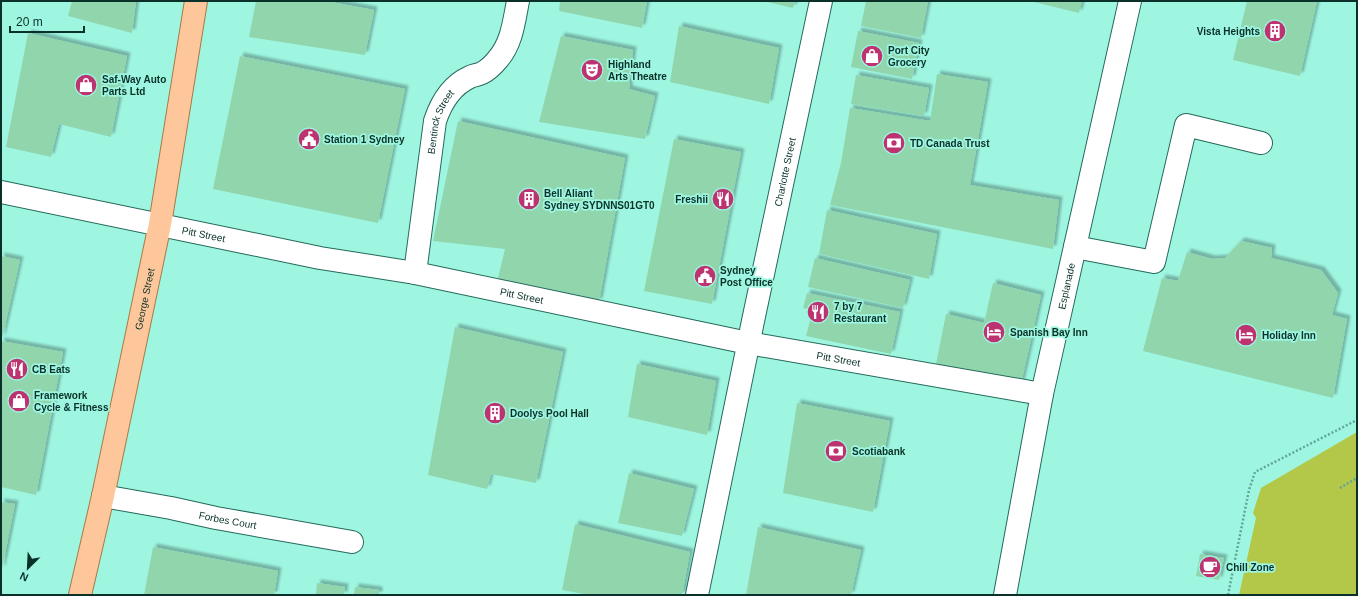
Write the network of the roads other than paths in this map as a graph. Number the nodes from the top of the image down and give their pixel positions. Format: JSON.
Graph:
{"nodes":[{"id":1,"x":196,"y":1,"type":"edge"},
{"id":2,"x":518,"y":1,"type":"edge"},
{"id":3,"x":821,"y":1,"type":"edge"},
{"id":4,"x":1130,"y":1,"type":"edge"},
{"id":5,"x":1260,"y":143,"type":"dead end"},
{"id":6,"x":1,"y":192,"type":"edge"},
{"id":7,"x":160,"y":224,"type":"junction"},
{"id":8,"x":1075,"y":247,"type":"junction"},
{"id":9,"x":414,"y":273,"type":"junction"},
{"id":10,"x":748,"y":343,"type":"junction"},
{"id":11,"x":1042,"y":394,"type":"junction"},
{"id":12,"x":103,"y":496,"type":"junction"},
{"id":13,"x":352,"y":542,"type":"dead end"},
{"id":14,"x":80,"y":595,"type":"edge"},
{"id":15,"x":697,"y":595,"type":"edge"},
{"id":16,"x":1005,"y":595,"type":"edge"}],
"edges":[{"from":1,"to":7,"type":"main road","name":"George Street"},
{"from":2,"to":9,"type":"street","name":"Bentinck Street"},
{"from":3,"to":10,"type":"street","name":"Charlotte Street"},
{"from":4,"to":8,"type":"street","name":"Esplanade"},
{"from":5,"to":8,"type":"street"},
{"from":6,"to":7,"type":"street","name":"Pitt Street"},
{"from":7,"to":9,"type":"street","name":"Pitt Street"},
{"from":7,"to":12,"type":"main road","name":"George Street"},
{"from":8,"to":11,"type":"street","name":"Esplanade"},
{"from":9,"to":10,"type":"street","name":"Pitt Street"},
{"from":10,"to":11,"type":"street","name":"Pitt Street"},
{"from":10,"to":15,"type":"street","name":"Charlotte Street"},
{"from":11,"to":16,"type":"street","name":"Esplanade"},
{"from":12,"to":13,"type":"street","name":"Forbes Court"},
{"from":12,"to":14,"type":"main road","name":"George Street"}]}
